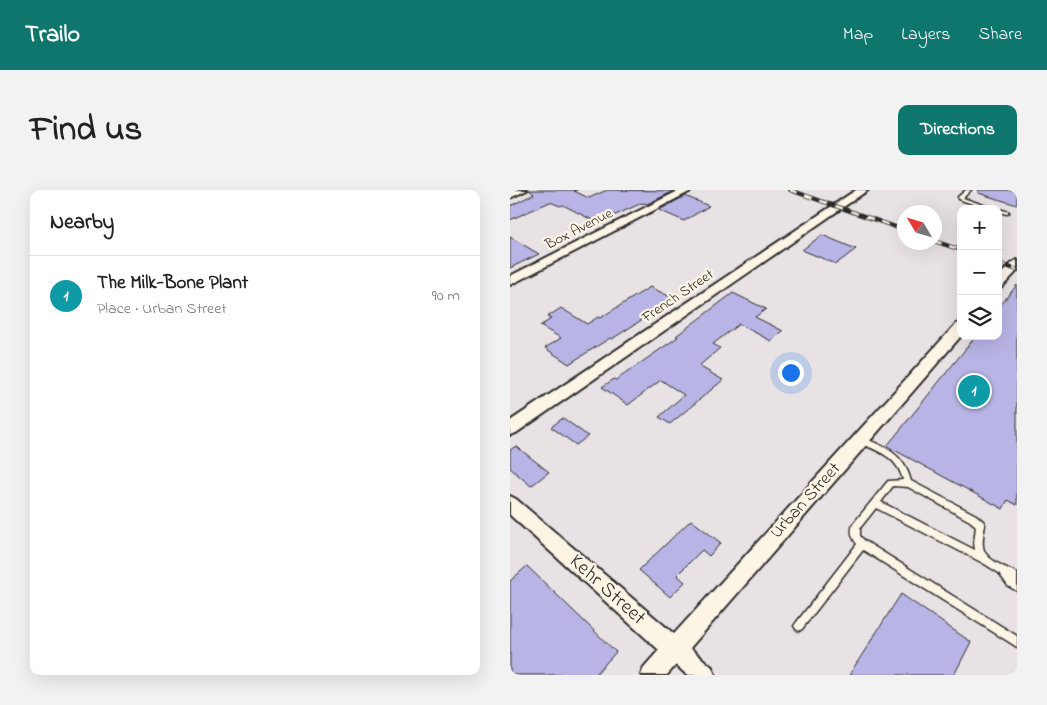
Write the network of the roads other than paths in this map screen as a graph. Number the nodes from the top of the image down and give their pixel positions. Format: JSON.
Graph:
{"nodes":[{"id":1,"x":522,"y":190,"type":"edge"},
{"id":2,"x":688,"y":190,"type":"edge"},
{"id":3,"x":864,"y":190,"type":"edge"},
{"id":4,"x":969,"y":190,"type":"edge"},
{"id":5,"x":510,"y":195,"type":"edge"},
{"id":6,"x":981,"y":205,"type":"edge"},
{"id":7,"x":1002,"y":212,"type":"edge"},
{"id":8,"x":1007,"y":214,"type":"dead end"},
{"id":9,"x":1017,"y":264,"type":"edge"},
{"id":10,"x":1002,"y":280,"type":"edge"},
{"id":11,"x":510,"y":281,"type":"edge"},
{"id":12,"x":957,"y":331,"type":"edge"},
{"id":13,"x":510,"y":429,"type":"edge"},
{"id":14,"x":860,"y":440,"type":"junction"},
{"id":15,"x":908,"y":484,"type":"junction"},
{"id":16,"x":875,"y":503,"type":"junction"},
{"id":17,"x":510,"y":504,"type":"edge"},
{"id":18,"x":862,"y":544,"type":"junction"},
{"id":19,"x":987,"y":561,"type":"junction"},
{"id":20,"x":1002,"y":570,"type":"junction"},
{"id":21,"x":1017,"y":578,"type":"edge"},
{"id":22,"x":1017,"y":586,"type":"edge"},
{"id":23,"x":799,"y":626,"type":"dead end"},
{"id":24,"x":1017,"y":642,"type":"edge"},
{"id":25,"x":675,"y":649,"type":"junction"},
{"id":26,"x":652,"y":675,"type":"edge"},
{"id":27,"x":704,"y":675,"type":"edge"}],
"edges":[{"from":1,"to":5,"type":"street"},
{"from":2,"to":11,"type":"street","name":"Box Avenue"},
{"from":3,"to":13,"type":"street","name":"French Street"},
{"from":4,"to":6,"type":"lane"},
{"from":7,"to":8,"type":"lane"},
{"from":9,"to":10,"type":"street"},
{"from":12,"to":14,"type":"street","name":"Urban Street"},
{"from":14,"to":15,"type":"lane"},
{"from":14,"to":25,"type":"street","name":"Urban Street"},
{"from":15,"to":16,"type":"lane"},
{"from":15,"to":19,"type":"lane"},
{"from":16,"to":18,"type":"lane"},
{"from":16,"to":19,"type":"lane"},
{"from":17,"to":25,"type":"street","name":"Kehr Street"},
{"from":18,"to":23,"type":"lane"},
{"from":18,"to":24,"type":"lane"},
{"from":19,"to":20,"type":"lane"},
{"from":20,"to":21,"type":"lane"},
{"from":20,"to":22,"type":"lane"},
{"from":25,"to":26,"type":"street","name":"Urban Street"},
{"from":25,"to":27,"type":"street","name":"Kehr Street"}]}
